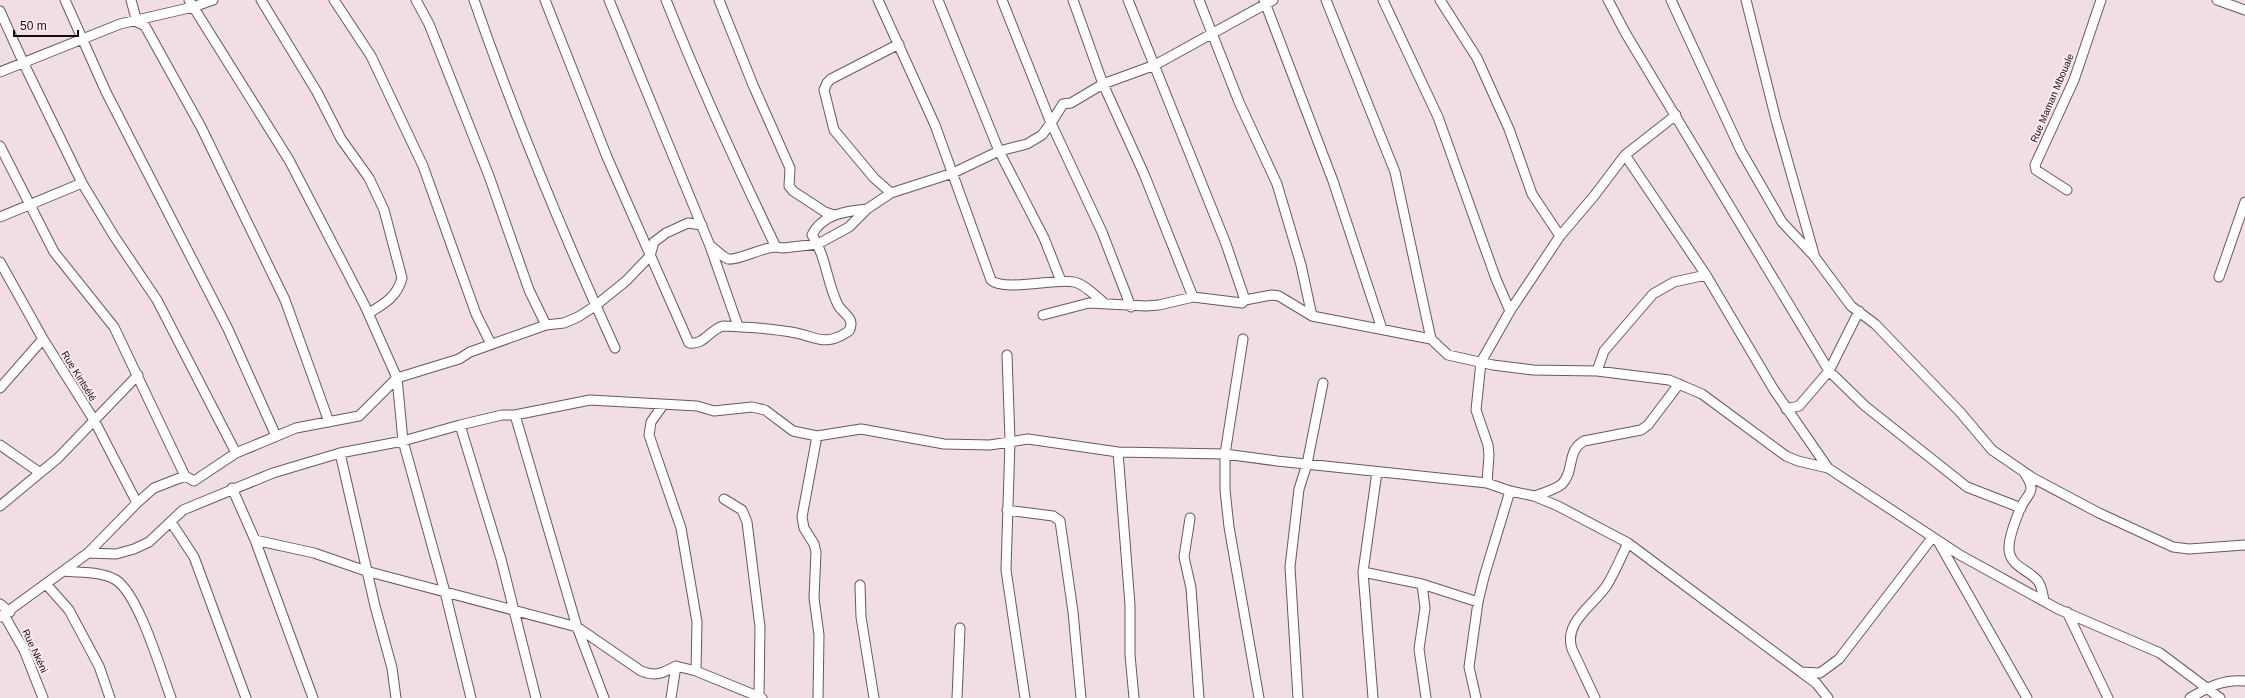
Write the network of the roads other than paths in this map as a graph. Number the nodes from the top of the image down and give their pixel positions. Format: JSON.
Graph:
{"nodes":[{"id":1,"x":65,"y":0,"type":"edge"},
{"id":2,"x":131,"y":0,"type":"edge"},
{"id":3,"x":213,"y":0,"type":"edge"},
{"id":4,"x":261,"y":0,"type":"edge"},
{"id":5,"x":334,"y":0,"type":"edge"},
{"id":6,"x":416,"y":0,"type":"edge"},
{"id":7,"x":474,"y":0,"type":"edge"},
{"id":8,"x":545,"y":0,"type":"edge"},
{"id":9,"x":609,"y":0,"type":"edge"},
{"id":10,"x":666,"y":0,"type":"edge"},
{"id":11,"x":719,"y":0,"type":"edge"},
{"id":12,"x":878,"y":0,"type":"edge"},
{"id":13,"x":938,"y":0,"type":"edge"},
{"id":14,"x":1002,"y":0,"type":"edge"},
{"id":15,"x":1073,"y":0,"type":"edge"},
{"id":16,"x":1128,"y":0,"type":"edge"},
{"id":17,"x":1199,"y":0,"type":"edge"},
{"id":18,"x":1326,"y":0,"type":"edge"},
{"id":19,"x":1383,"y":0,"type":"edge"},
{"id":20,"x":1440,"y":0,"type":"edge"},
{"id":21,"x":1608,"y":0,"type":"edge"},
{"id":22,"x":1671,"y":0,"type":"edge"},
{"id":23,"x":1746,"y":0,"type":"edge"},
{"id":24,"x":2101,"y":0,"type":"edge"},
{"id":25,"x":2217,"y":0,"type":"edge"},
{"id":26,"x":1268,"y":1,"type":"edge"},
{"id":27,"x":191,"y":4,"type":"edge"},
{"id":28,"x":2245,"y":10,"type":"edge"},
{"id":29,"x":0,"y":11,"type":"edge"},
{"id":30,"x":137,"y":22,"type":"junction"},
{"id":31,"x":1212,"y":33,"type":"junction"},
{"id":32,"x":84,"y":40,"type":"junction"},
{"id":33,"x":899,"y":44,"type":"junction"},
{"id":34,"x":24,"y":64,"type":"junction"},
{"id":35,"x":1155,"y":65,"type":"junction"},
{"id":36,"x":0,"y":72,"type":"edge"},
{"id":37,"x":1103,"y":84,"type":"junction"},
{"id":38,"x":1676,"y":115,"type":"junction"},
{"id":39,"x":1052,"y":123,"type":"junction"},
{"id":40,"x":0,"y":146,"type":"edge"},
{"id":41,"x":998,"y":151,"type":"junction"},
{"id":42,"x":1625,"y":155,"type":"junction"},
{"id":43,"x":953,"y":173,"type":"junction"},
{"id":44,"x":82,"y":183,"type":"junction"},
{"id":45,"x":2067,"y":190,"type":"dead end"},
{"id":46,"x":892,"y":193,"type":"junction"},
{"id":47,"x":2245,"y":202,"type":"edge"},
{"id":48,"x":31,"y":204,"type":"junction"},
{"id":49,"x":867,"y":209,"type":"junction"},
{"id":50,"x":834,"y":215,"type":"junction"},
{"id":51,"x":0,"y":217,"type":"edge"},
{"id":52,"x":702,"y":225,"type":"junction"},
{"id":53,"x":1560,"y":236,"type":"junction"},
{"id":54,"x":818,"y":244,"type":"junction"},
{"id":55,"x":710,"y":246,"type":"junction"},
{"id":56,"x":776,"y":247,"type":"junction"},
{"id":57,"x":650,"y":256,"type":"junction"},
{"id":58,"x":1814,"y":256,"type":"junction"},
{"id":59,"x":0,"y":262,"type":"edge"},
{"id":60,"x":1706,"y":276,"type":"junction"},
{"id":61,"x":2219,"y":277,"type":"dead end"},
{"id":62,"x":1061,"y":281,"type":"junction"},
{"id":63,"x":1193,"y":297,"type":"junction"},
{"id":64,"x":1245,"y":300,"type":"junction"},
{"id":65,"x":1104,"y":303,"type":"junction"},
{"id":66,"x":595,"y":306,"type":"junction"},
{"id":67,"x":1131,"y":307,"type":"junction"},
{"id":68,"x":1510,"y":311,"type":"junction"},
{"id":69,"x":1859,"y":311,"type":"junction"},
{"id":70,"x":368,"y":313,"type":"junction"},
{"id":71,"x":1042,"y":315,"type":"dead end"},
{"id":72,"x":1312,"y":316,"type":"junction"},
{"id":73,"x":546,"y":325,"type":"junction"},
{"id":74,"x":738,"y":326,"type":"junction"},
{"id":75,"x":1382,"y":329,"type":"junction"},
{"id":76,"x":43,"y":339,"type":"junction"},
{"id":77,"x":1243,"y":339,"type":"dead end"},
{"id":78,"x":1430,"y":339,"type":"junction"},
{"id":79,"x":491,"y":344,"type":"junction"},
{"id":80,"x":615,"y":348,"type":"dead end"},
{"id":81,"x":1007,"y":355,"type":"dead end"},
{"id":82,"x":1481,"y":362,"type":"junction"},
{"id":83,"x":1597,"y":371,"type":"junction"},
{"id":84,"x":1829,"y":371,"type":"junction"},
{"id":85,"x":138,"y":375,"type":"junction"},
{"id":86,"x":397,"y":378,"type":"junction"},
{"id":87,"x":1323,"y":384,"type":"dead end"},
{"id":88,"x":1679,"y":384,"type":"junction"},
{"id":89,"x":0,"y":388,"type":"edge"},
{"id":90,"x":663,"y":405,"type":"junction"},
{"id":91,"x":1786,"y":409,"type":"junction"},
{"id":92,"x":515,"y":415,"type":"junction"},
{"id":93,"x":94,"y":420,"type":"junction"},
{"id":94,"x":329,"y":422,"type":"junction"},
{"id":95,"x":460,"y":425,"type":"junction"},
{"id":96,"x":276,"y":436,"type":"junction"},
{"id":97,"x":817,"y":436,"type":"junction"},
{"id":98,"x":1010,"y":440,"type":"junction"},
{"id":99,"x":403,"y":441,"type":"junction"},
{"id":100,"x":0,"y":445,"type":"edge"},
{"id":101,"x":1118,"y":452,"type":"junction"},
{"id":102,"x":236,"y":453,"type":"junction"},
{"id":103,"x":340,"y":453,"type":"junction"},
{"id":104,"x":1225,"y":454,"type":"junction"},
{"id":105,"x":1307,"y":464,"type":"junction"},
{"id":106,"x":1828,"y":468,"type":"junction"},
{"id":107,"x":39,"y":472,"type":"junction"},
{"id":108,"x":1378,"y":472,"type":"junction"},
{"id":109,"x":2023,"y":472,"type":"junction"},
{"id":110,"x":185,"y":476,"type":"junction"},
{"id":111,"x":1487,"y":482,"type":"junction"},
{"id":112,"x":232,"y":488,"type":"junction"},
{"id":113,"x":1510,"y":491,"type":"junction"},
{"id":114,"x":1534,"y":496,"type":"junction"},
{"id":115,"x":724,"y":499,"type":"dead end"},
{"id":116,"x":137,"y":503,"type":"junction"},
{"id":117,"x":0,"y":506,"type":"edge"},
{"id":118,"x":2020,"y":508,"type":"junction"},
{"id":119,"x":1007,"y":510,"type":"junction"},
{"id":120,"x":1190,"y":518,"type":"dead end"},
{"id":121,"x":171,"y":522,"type":"junction"},
{"id":122,"x":256,"y":540,"type":"junction"},
{"id":123,"x":1935,"y":540,"type":"junction"},
{"id":124,"x":1628,"y":544,"type":"junction"},
{"id":125,"x":2245,"y":545,"type":"edge"},
{"id":126,"x":88,"y":553,"type":"junction"},
{"id":127,"x":63,"y":571,"type":"junction"},
{"id":128,"x":366,"y":571,"type":"junction"},
{"id":129,"x":1363,"y":572,"type":"junction"},
{"id":130,"x":46,"y":584,"type":"junction"},
{"id":131,"x":1422,"y":584,"type":"junction"},
{"id":132,"x":860,"y":585,"type":"dead end"},
{"id":133,"x":445,"y":592,"type":"junction"},
{"id":134,"x":2044,"y":601,"type":"junction"},
{"id":135,"x":1478,"y":602,"type":"junction"},
{"id":136,"x":0,"y":604,"type":"edge"},
{"id":137,"x":514,"y":610,"type":"junction"},
{"id":138,"x":2067,"y":612,"type":"junction"},
{"id":139,"x":5,"y":615,"type":"edge"},
{"id":140,"x":576,"y":627,"type":"junction"},
{"id":141,"x":960,"y":628,"type":"dead end"},
{"id":142,"x":676,"y":666,"type":"junction"},
{"id":143,"x":696,"y":672,"type":"junction"},
{"id":144,"x":1801,"y":672,"type":"junction"},
{"id":145,"x":2245,"y":679,"type":"edge"},
{"id":146,"x":2208,"y":687,"type":"junction"},
{"id":147,"x":760,"y":697,"type":"edge"},
{"id":148,"x":43,"y":698,"type":"edge"},
{"id":149,"x":110,"y":698,"type":"edge"},
{"id":150,"x":171,"y":698,"type":"edge"},
{"id":151,"x":246,"y":698,"type":"edge"},
{"id":152,"x":313,"y":698,"type":"edge"},
{"id":153,"x":396,"y":698,"type":"edge"},
{"id":154,"x":471,"y":698,"type":"edge"},
{"id":155,"x":536,"y":698,"type":"edge"},
{"id":156,"x":604,"y":698,"type":"edge"},
{"id":157,"x":672,"y":698,"type":"edge"},
{"id":158,"x":818,"y":698,"type":"edge"},
{"id":159,"x":874,"y":698,"type":"edge"},
{"id":160,"x":957,"y":698,"type":"edge"},
{"id":161,"x":1025,"y":698,"type":"edge"},
{"id":162,"x":1081,"y":698,"type":"edge"},
{"id":163,"x":1134,"y":698,"type":"edge"},
{"id":164,"x":1199,"y":698,"type":"edge"},
{"id":165,"x":1259,"y":698,"type":"edge"},
{"id":166,"x":1298,"y":698,"type":"edge"},
{"id":167,"x":1373,"y":698,"type":"edge"},
{"id":168,"x":1426,"y":698,"type":"edge"},
{"id":169,"x":1476,"y":698,"type":"edge"},
{"id":170,"x":1595,"y":698,"type":"edge"},
{"id":171,"x":1828,"y":698,"type":"edge"},
{"id":172,"x":2027,"y":698,"type":"edge"},
{"id":173,"x":2108,"y":698,"type":"edge"},
{"id":174,"x":2190,"y":698,"type":"edge"},
{"id":175,"x":2220,"y":698,"type":"edge"}],
"edges":[{"from":1,"to":32,"type":"street"},
{"from":2,"to":30,"type":"street"},
{"from":3,"to":27,"type":"street"},
{"from":4,"to":70,"type":"street"},
{"from":5,"to":79,"type":"street"},
{"from":6,"to":73,"type":"street"},
{"from":7,"to":66,"type":"street"},
{"from":8,"to":57,"type":"street"},
{"from":9,"to":52,"type":"street"},
{"from":10,"to":56,"type":"street"},
{"from":11,"to":50,"type":"street"},
{"from":12,"to":33,"type":"street"},
{"from":13,"to":41,"type":"street"},
{"from":14,"to":39,"type":"street"},
{"from":15,"to":37,"type":"street"},
{"from":16,"to":35,"type":"street"},
{"from":17,"to":31,"type":"street"},
{"from":18,"to":78,"type":"street"},
{"from":19,"to":68,"type":"street"},
{"from":20,"to":53,"type":"street"},
{"from":21,"to":38,"type":"street"},
{"from":22,"to":58,"type":"street"},
{"from":23,"to":58,"type":"street"},
{"from":24,"to":45,"type":"street","name":"Rue Maman Mbouale"},
{"from":25,"to":28,"type":"street"},
{"from":26,"to":31,"type":"street"},
{"from":26,"to":75,"type":"street"},
{"from":27,"to":30,"type":"street"},
{"from":27,"to":70,"type":"street"},
{"from":29,"to":34,"type":"street"},
{"from":30,"to":32,"type":"street"},
{"from":30,"to":94,"type":"street"},
{"from":31,"to":35,"type":"street"},
{"from":31,"to":72,"type":"street"},
{"from":32,"to":34,"type":"street"},
{"from":32,"to":96,"type":"street"},
{"from":33,"to":43,"type":"street"},
{"from":33,"to":46,"type":"street"},
{"from":34,"to":36,"type":"street"},
{"from":34,"to":44,"type":"street"},
{"from":35,"to":37,"type":"street"},
{"from":35,"to":64,"type":"street"},
{"from":37,"to":39,"type":"street"},
{"from":37,"to":63,"type":"street"},
{"from":38,"to":42,"type":"street"},
{"from":38,"to":84,"type":"street"},
{"from":39,"to":41,"type":"street"},
{"from":39,"to":67,"type":"street"},
{"from":40,"to":48,"type":"street"},
{"from":41,"to":43,"type":"street"},
{"from":41,"to":62,"type":"street"},
{"from":42,"to":53,"type":"street"},
{"from":42,"to":60,"type":"street"},
{"from":43,"to":46,"type":"street"},
{"from":43,"to":62,"type":"street"},
{"from":44,"to":48,"type":"street"},
{"from":44,"to":102,"type":"street"},
{"from":46,"to":49,"type":"street"},
{"from":47,"to":61,"type":"street"},
{"from":48,"to":51,"type":"street"},
{"from":48,"to":85,"type":"street"},
{"from":49,"to":50,"type":"street"},
{"from":49,"to":54,"type":"street"},
{"from":50,"to":54,"type":"street"},
{"from":52,"to":55,"type":"street"},
{"from":52,"to":57,"type":"street"},
{"from":53,"to":68,"type":"street"},
{"from":54,"to":56,"type":"street"},
{"from":54,"to":74,"type":"street"},
{"from":55,"to":56,"type":"street"},
{"from":55,"to":74,"type":"street"},
{"from":57,"to":66,"type":"street"},
{"from":57,"to":74,"type":"street"},
{"from":58,"to":69,"type":"street"},
{"from":59,"to":76,"type":"street","name":"Rue Kintsélé"},
{"from":60,"to":83,"type":"street"},
{"from":60,"to":91,"type":"street"},
{"from":62,"to":65,"type":"street"},
{"from":63,"to":64,"type":"street"},
{"from":63,"to":67,"type":"street"},
{"from":64,"to":72,"type":"street"},
{"from":65,"to":67,"type":"street"},
{"from":65,"to":71,"type":"street"},
{"from":66,"to":73,"type":"street"},
{"from":66,"to":80,"type":"street"},
{"from":68,"to":82,"type":"street"},
{"from":69,"to":84,"type":"street"},
{"from":69,"to":109,"type":"street"},
{"from":70,"to":86,"type":"street"},
{"from":72,"to":75,"type":"street"},
{"from":73,"to":79,"type":"street"},
{"from":75,"to":78,"type":"street"},
{"from":76,"to":89,"type":"street"},
{"from":76,"to":93,"type":"street","name":"Rue Kintsélé"},
{"from":77,"to":104,"type":"street"},
{"from":78,"to":82,"type":"street"},
{"from":79,"to":86,"type":"street"},
{"from":81,"to":98,"type":"street"},
{"from":82,"to":83,"type":"street"},
{"from":82,"to":111,"type":"street"},
{"from":83,"to":88,"type":"street"},
{"from":84,"to":91,"type":"street"},
{"from":84,"to":118,"type":"street"},
{"from":85,"to":93,"type":"street"},
{"from":85,"to":110,"type":"street"},
{"from":86,"to":94,"type":"street"},
{"from":86,"to":99,"type":"street"},
{"from":87,"to":105,"type":"street"},
{"from":88,"to":106,"type":"street"},
{"from":88,"to":114,"type":"street"},
{"from":90,"to":92,"type":"street"},
{"from":90,"to":97,"type":"street"},
{"from":90,"to":143,"type":"street"},
{"from":91,"to":106,"type":"street"},
{"from":92,"to":95,"type":"street"},
{"from":92,"to":140,"type":"street"},
{"from":93,"to":107,"type":"street"},
{"from":93,"to":116,"type":"street","name":"Rue Kintsélé"},
{"from":94,"to":96,"type":"street"},
{"from":95,"to":99,"type":"street"},
{"from":95,"to":137,"type":"street"},
{"from":96,"to":102,"type":"street"},
{"from":97,"to":98,"type":"street"},
{"from":97,"to":158,"type":"street"},
{"from":98,"to":101,"type":"street"},
{"from":98,"to":119,"type":"street"},
{"from":99,"to":103,"type":"street"},
{"from":99,"to":133,"type":"street"},
{"from":100,"to":107,"type":"street"},
{"from":101,"to":104,"type":"street"},
{"from":101,"to":163,"type":"street"},
{"from":102,"to":110,"type":"street"},
{"from":103,"to":112,"type":"street"},
{"from":103,"to":128,"type":"street"},
{"from":104,"to":105,"type":"street"},
{"from":104,"to":165,"type":"street"},
{"from":105,"to":108,"type":"street"},
{"from":105,"to":166,"type":"street"},
{"from":106,"to":123,"type":"street"},
{"from":107,"to":117,"type":"street"},
{"from":108,"to":111,"type":"street"},
{"from":108,"to":129,"type":"street"},
{"from":109,"to":118,"type":"street"},
{"from":109,"to":125,"type":"street"},
{"from":110,"to":116,"type":"street"},
{"from":111,"to":113,"type":"street"},
{"from":112,"to":121,"type":"street"},
{"from":112,"to":122,"type":"street"},
{"from":113,"to":114,"type":"street"},
{"from":113,"to":135,"type":"street"},
{"from":114,"to":124,"type":"street"},
{"from":115,"to":147,"type":"street"},
{"from":116,"to":126,"type":"street"},
{"from":118,"to":134,"type":"street"},
{"from":119,"to":161,"type":"street"},
{"from":119,"to":162,"type":"street"},
{"from":120,"to":164,"type":"street"},
{"from":121,"to":126,"type":"street"},
{"from":121,"to":151,"type":"street"},
{"from":122,"to":128,"type":"street"},
{"from":122,"to":152,"type":"street"},
{"from":123,"to":134,"type":"street"},
{"from":123,"to":144,"type":"street"},
{"from":123,"to":172,"type":"street"},
{"from":124,"to":144,"type":"street"},
{"from":124,"to":170,"type":"street"},
{"from":126,"to":127,"type":"street"},
{"from":127,"to":130,"type":"street"},
{"from":127,"to":150,"type":"street"},
{"from":128,"to":133,"type":"street"},
{"from":128,"to":153,"type":"street"},
{"from":129,"to":131,"type":"street"},
{"from":129,"to":167,"type":"street"},
{"from":130,"to":139,"type":"street"},
{"from":130,"to":149,"type":"street"},
{"from":131,"to":135,"type":"street"},
{"from":131,"to":168,"type":"street"},
{"from":132,"to":159,"type":"street"},
{"from":133,"to":137,"type":"street"},
{"from":133,"to":154,"type":"street"},
{"from":134,"to":138,"type":"street"},
{"from":135,"to":169,"type":"street"},
{"from":136,"to":139,"type":"street","name":"Rue Nkéni"},
{"from":137,"to":140,"type":"street"},
{"from":137,"to":155,"type":"street"},
{"from":138,"to":146,"type":"street"},
{"from":138,"to":173,"type":"street"},
{"from":139,"to":148,"type":"street","name":"Rue Nkéni"},
{"from":140,"to":142,"type":"street"},
{"from":140,"to":156,"type":"street"},
{"from":141,"to":160,"type":"street"},
{"from":142,"to":143,"type":"street"},
{"from":142,"to":157,"type":"street"},
{"from":143,"to":147,"type":"street"},
{"from":144,"to":171,"type":"street"},
{"from":145,"to":146,"type":"street"},
{"from":146,"to":174,"type":"street"},
{"from":146,"to":175,"type":"street"}]}
